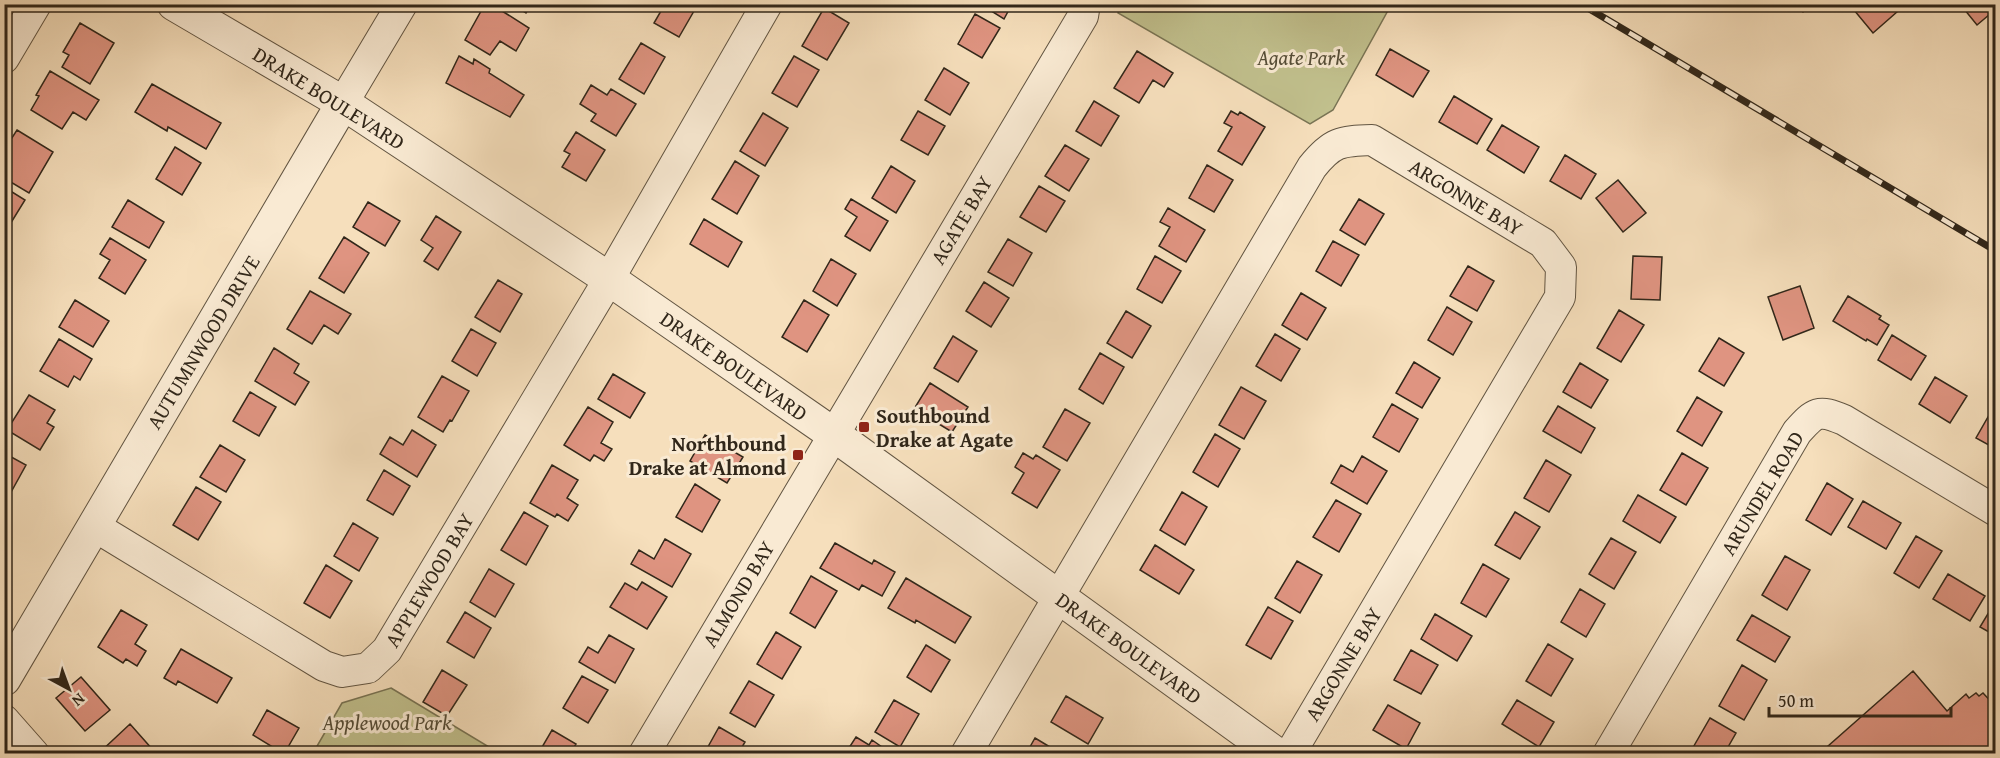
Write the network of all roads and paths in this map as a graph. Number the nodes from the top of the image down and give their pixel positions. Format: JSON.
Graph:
{"nodes":[{"id":1,"x":36,"y":4,"type":"edge"},
{"id":2,"x":174,"y":4,"type":"edge"},
{"id":3,"x":402,"y":4,"type":"edge"},
{"id":4,"x":767,"y":4,"type":"edge"},
{"id":5,"x":1085,"y":4,"type":"edge"},
{"id":6,"x":4,"y":58,"type":"edge"},
{"id":7,"x":344,"y":104,"type":"junction"},
{"id":8,"x":609,"y":279,"type":"junction"},
{"id":9,"x":832,"y":434,"type":"junction"},
{"id":10,"x":1995,"y":511,"type":"edge"},
{"id":11,"x":94,"y":526,"type":"junction"},
{"id":12,"x":1058,"y":597,"type":"junction"},
{"id":13,"x":4,"y":679,"type":"edge"},
{"id":14,"x":4,"y":720,"type":"edge"},
{"id":15,"x":34,"y":753,"type":"edge"},
{"id":16,"x":644,"y":753,"type":"edge"},
{"id":17,"x":966,"y":753,"type":"edge"},
{"id":18,"x":1276,"y":753,"type":"edge"},
{"id":19,"x":1290,"y":753,"type":"edge"},
{"id":20,"x":1608,"y":753,"type":"edge"}],
"edges":[{"from":1,"to":6,"type":"street"},
{"from":2,"to":7,"type":"street","name":"DRAKE BOULEVARD"},
{"from":3,"to":7,"type":"street","name":"AUTUMNWOOD DRIVE"},
{"from":4,"to":8,"type":"street"},
{"from":5,"to":9,"type":"street","name":"AGATE BAY"},
{"from":7,"to":8,"type":"street","name":"DRAKE BOULEVARD"},
{"from":7,"to":11,"type":"street","name":"AUTUMNWOOD DRIVE"},
{"from":8,"to":9,"type":"street","name":"DRAKE BOULEVARD"},
{"from":8,"to":11,"type":"street","name":"APPLEWOOD BAY"},
{"from":9,"to":12,"type":"street","name":"DRAKE BOULEVARD"},
{"from":9,"to":16,"type":"street","name":"ALMOND BAY"},
{"from":10,"to":20,"type":"street","name":"ARUNDEL ROAD"},
{"from":11,"to":13,"type":"street","name":"AUTUMNWOOD DRIVE"},
{"from":12,"to":17,"type":"street"},
{"from":12,"to":18,"type":"street","name":"DRAKE BOULEVARD"},
{"from":12,"to":19,"type":"street","name":"ARGONNE BAY"},
{"from":14,"to":15,"type":"street"}]}
